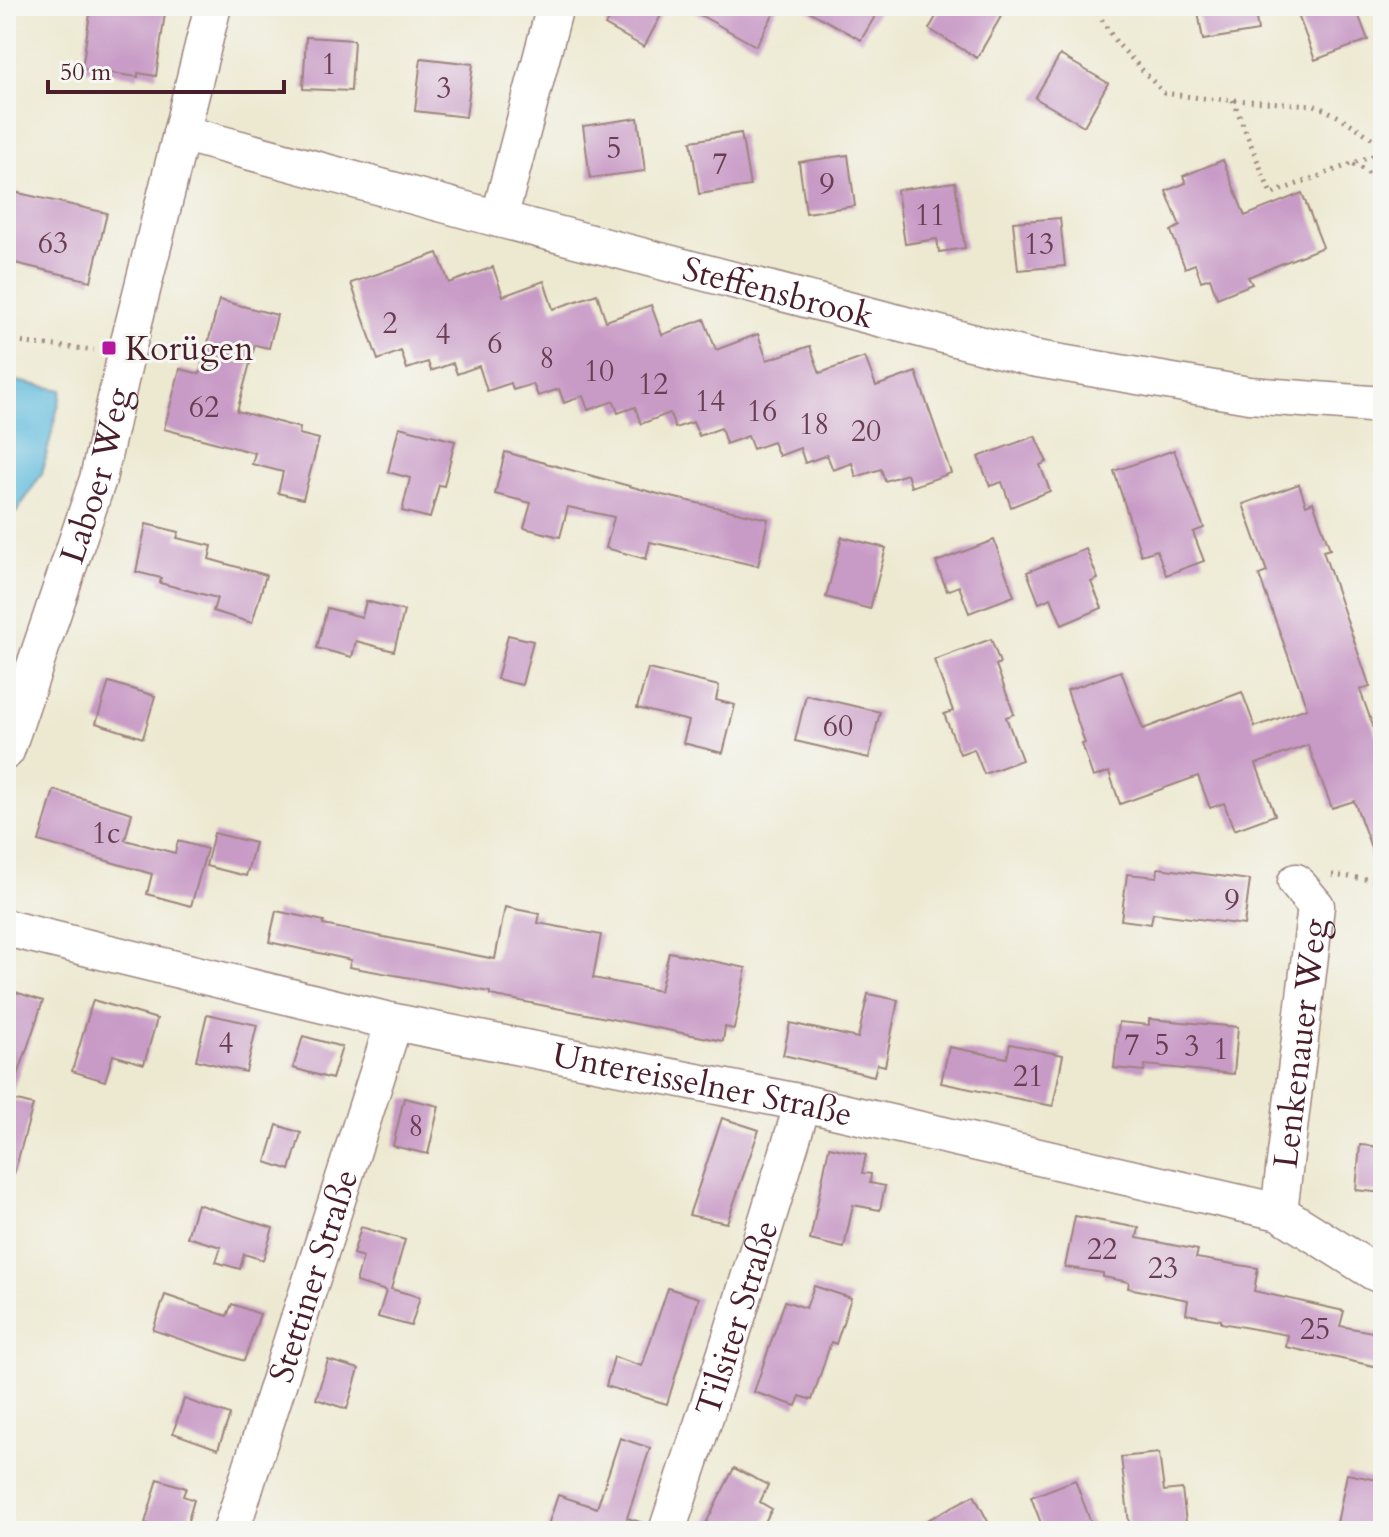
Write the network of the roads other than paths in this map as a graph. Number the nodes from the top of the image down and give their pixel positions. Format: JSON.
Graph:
{"nodes":[{"id":1,"x":213,"y":6,"type":"edge"},
{"id":2,"x":555,"y":6,"type":"edge"},
{"id":3,"x":181,"y":133,"type":"junction"},
{"id":4,"x":499,"y":219,"type":"junction"},
{"id":5,"x":1383,"y":405,"type":"edge"},
{"id":6,"x":6,"y":751,"type":"edge"},
{"id":7,"x":1312,"y":878,"type":"road end"},
{"id":8,"x":6,"y":928,"type":"edge"},
{"id":9,"x":394,"y":1022,"type":"junction"},
{"id":10,"x":803,"y":1103,"type":"junction"},
{"id":11,"x":1279,"y":1212,"type":"junction"},
{"id":12,"x":1383,"y":1276,"type":"edge"},
{"id":13,"x":231,"y":1531,"type":"edge"},
{"id":14,"x":667,"y":1531,"type":"edge"}],
"edges":[{"from":1,"to":3,"type":"street","name":"Laboer Weg"},
{"from":2,"to":4,"type":"street"},
{"from":3,"to":4,"type":"street","name":"Steffensbrook"},
{"from":3,"to":6,"type":"street","name":"Laboer Weg"},
{"from":4,"to":5,"type":"street","name":"Steffensbrook"},
{"from":7,"to":11,"type":"street","name":"Lenkenauer Weg"},
{"from":8,"to":9,"type":"street","name":"Untereisselner Straße"},
{"from":9,"to":10,"type":"street","name":"Untereisselner Straße"},
{"from":9,"to":13,"type":"street","name":"Stettiner Straße"},
{"from":10,"to":11,"type":"street","name":"Untereisselner Straße"},
{"from":10,"to":14,"type":"street","name":"Tilsiter Straße"},
{"from":11,"to":12,"type":"street","name":"Untereisselner Straße"}]}
